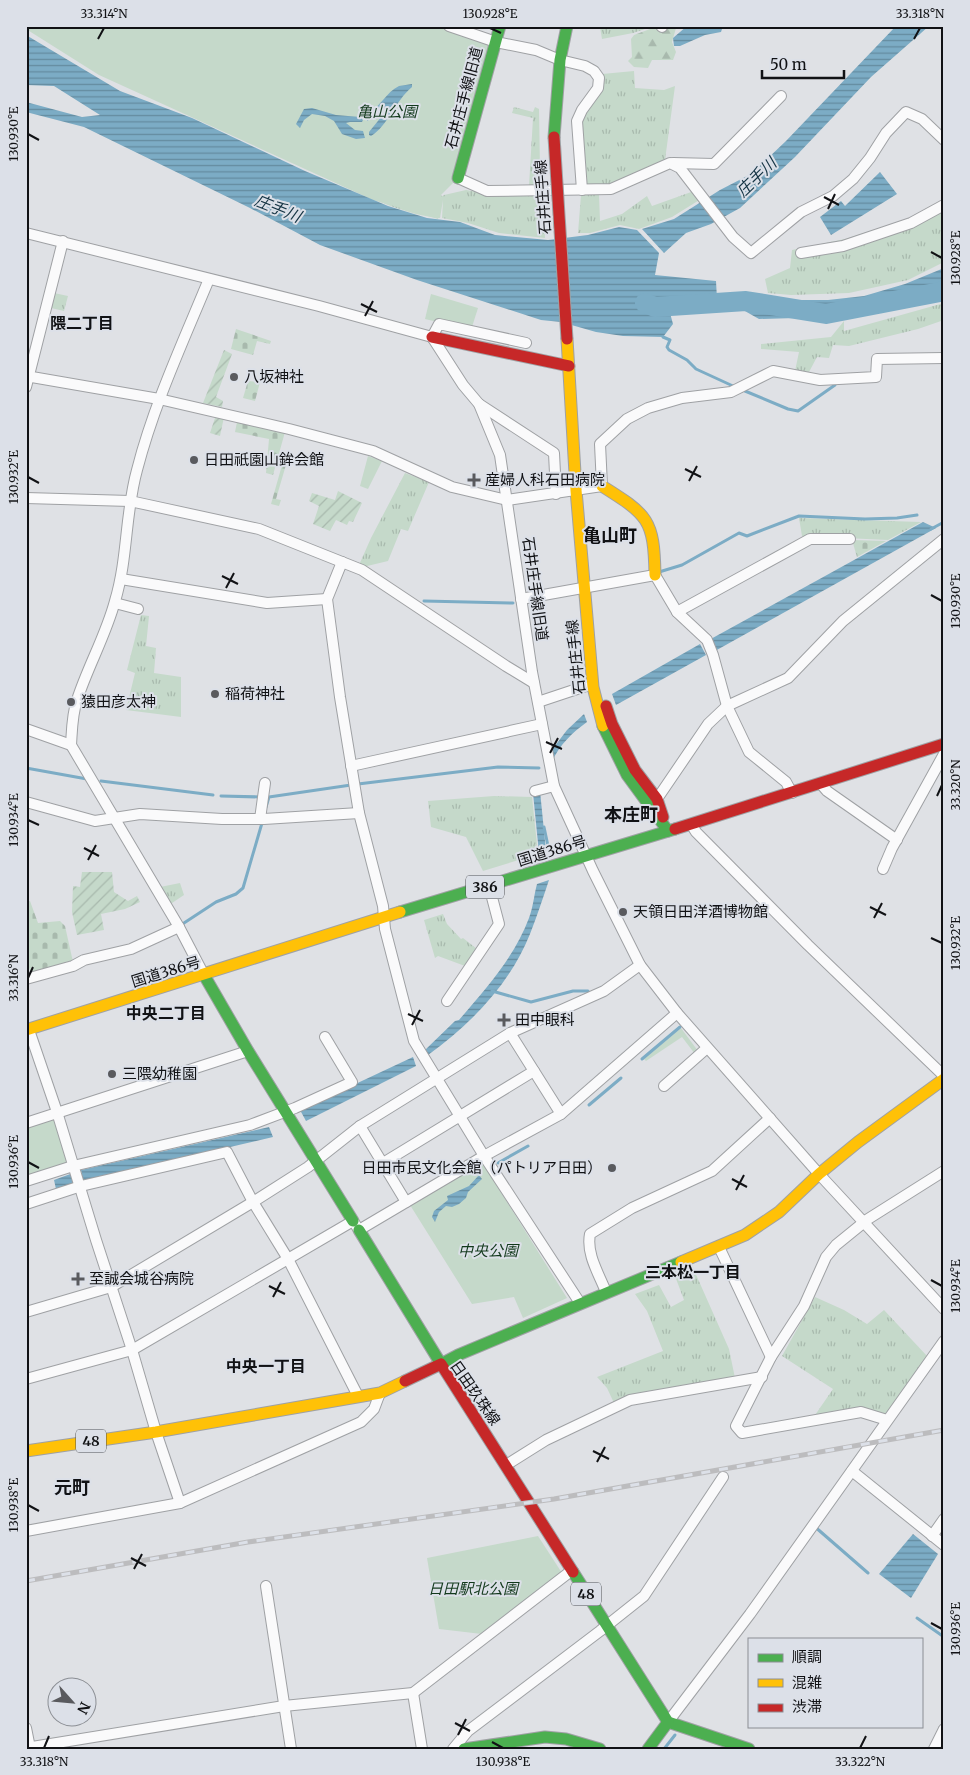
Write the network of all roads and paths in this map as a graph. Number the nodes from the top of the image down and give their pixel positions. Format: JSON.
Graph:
{"nodes":[{"id":1,"x":450,"y":26,"type":"edge"},
{"id":2,"x":500,"y":26,"type":"edge"},
{"id":3,"x":568,"y":26,"type":"edge"},
{"id":4,"x":496,"y":42,"type":"junction"},
{"id":5,"x":560,"y":60,"type":"junction"},
{"id":6,"x":781,"y":96,"type":"dead end"},
{"id":7,"x":944,"y":140,"type":"edge"},
{"id":8,"x":670,"y":163,"type":"junction"},
{"id":9,"x":458,"y":178,"type":"joint"},
{"id":10,"x":582,"y":190,"type":"junction"},
{"id":11,"x":944,"y":205,"type":"edge"},
{"id":12,"x":26,"y":233,"type":"edge"},
{"id":13,"x":64,"y":242,"type":"junction"},
{"id":14,"x":801,"y":254,"type":"dead end"},
{"id":15,"x":210,"y":279,"type":"junction"},
{"id":16,"x":432,"y":337,"type":"junction"},
{"id":17,"x":526,"y":343,"type":"dead end"},
{"id":18,"x":944,"y":358,"type":"edge"},
{"id":19,"x":569,"y":366,"type":"junction"},
{"id":20,"x":27,"y":380,"type":"edge"},
{"id":21,"x":159,"y":399,"type":"junction"},
{"id":22,"x":479,"y":404,"type":"junction"},
{"id":23,"x":602,"y":486,"type":"junction"},
{"id":24,"x":580,"y":490,"type":"junction"},
{"id":25,"x":556,"y":494,"type":"junction"},
{"id":26,"x":26,"y":498,"type":"edge"},
{"id":27,"x":507,"y":500,"type":"junction"},
{"id":28,"x":130,"y":501,"type":"junction"},
{"id":29,"x":850,"y":539,"type":"dead end"},
{"id":30,"x":944,"y":539,"type":"edge"},
{"id":31,"x":342,"y":562,"type":"junction"},
{"id":32,"x":655,"y":575,"type":"junction"},
{"id":33,"x":121,"y":579,"type":"junction"},
{"id":34,"x":588,"y":586,"type":"junction"},
{"id":35,"x":327,"y":599,"type":"junction"},
{"id":36,"x":521,"y":599,"type":"junction"},
{"id":37,"x":115,"y":603,"type":"junction"},
{"id":38,"x":138,"y":609,"type":"dead end"},
{"id":39,"x":677,"y":612,"type":"junction"},
{"id":40,"x":534,"y":683,"type":"junction"},
{"id":41,"x":592,"y":684,"type":"junction"},
{"id":42,"x":538,"y":702,"type":"junction"},
{"id":43,"x":728,"y":706,"type":"junction"},
{"id":44,"x":542,"y":724,"type":"junction"},
{"id":45,"x":26,"y":729,"type":"edge"},
{"id":46,"x":944,"y":744,"type":"edge"},
{"id":47,"x":71,"y":745,"type":"junction"},
{"id":48,"x":944,"y":754,"type":"edge"},
{"id":49,"x":351,"y":766,"type":"junction"},
{"id":50,"x":821,"y":784,"type":"junction"},
{"id":51,"x":550,"y":787,"type":"junction"},
{"id":52,"x":535,"y":791,"type":"dead end"},
{"id":53,"x":263,"y":792,"type":"dead end"},
{"id":54,"x":792,"y":793,"type":"junction"},
{"id":55,"x":657,"y":799,"type":"junction"},
{"id":56,"x":26,"y":802,"type":"edge"},
{"id":57,"x":359,"y":813,"type":"junction"},
{"id":58,"x":116,"y":818,"type":"junction"},
{"id":59,"x":260,"y":819,"type":"junction"},
{"id":60,"x":691,"y":824,"type":"junction"},
{"id":61,"x":668,"y":831,"type":"junction"},
{"id":62,"x":896,"y":840,"type":"junction"},
{"id":63,"x":587,"y":856,"type":"junction"},
{"id":64,"x":883,"y":869,"type":"dead end"},
{"id":65,"x":489,"y":886,"type":"junction"},
{"id":66,"x":384,"y":917,"type":"junction"},
{"id":67,"x":180,"y":927,"type":"junction"},
{"id":68,"x":640,"y":965,"type":"junction"},
{"id":69,"x":204,"y":975,"type":"junction"},
{"id":70,"x":26,"y":979,"type":"edge"},
{"id":71,"x":447,"y":1001,"type":"dead end"},
{"id":72,"x":677,"y":1013,"type":"junction"},
{"id":73,"x":27,"y":1030,"type":"edge"},
{"id":74,"x":510,"y":1033,"type":"junction"},
{"id":75,"x":325,"y":1037,"type":"dead end"},
{"id":76,"x":707,"y":1048,"type":"junction"},
{"id":77,"x":248,"y":1051,"type":"junction"},
{"id":78,"x":534,"y":1071,"type":"junction"},
{"id":79,"x":944,"y":1077,"type":"edge"},
{"id":80,"x":436,"y":1078,"type":"junction"},
{"id":81,"x":664,"y":1086,"type":"dead end"},
{"id":82,"x":286,"y":1111,"type":"junction"},
{"id":83,"x":57,"y":1112,"type":"junction"},
{"id":84,"x":561,"y":1114,"type":"junction"},
{"id":85,"x":461,"y":1116,"type":"junction"},
{"id":86,"x":770,"y":1118,"type":"junction"},
{"id":87,"x":26,"y":1123,"type":"edge"},
{"id":88,"x":360,"y":1126,"type":"junction"},
{"id":89,"x":484,"y":1156,"type":"junction"},
{"id":90,"x":316,"y":1161,"type":"junction"},
{"id":91,"x":382,"y":1163,"type":"junction"},
{"id":92,"x":73,"y":1166,"type":"junction"},
{"id":93,"x":944,"y":1171,"type":"edge"},
{"id":94,"x":819,"y":1174,"type":"junction"},
{"id":95,"x":26,"y":1182,"type":"edge"},
{"id":96,"x":79,"y":1187,"type":"junction"},
{"id":97,"x":253,"y":1202,"type":"junction"},
{"id":98,"x":406,"y":1202,"type":"junction"},
{"id":99,"x":26,"y":1204,"type":"edge"},
{"id":100,"x":864,"y":1222,"type":"junction"},
{"id":101,"x":356,"y":1226,"type":"junction"},
{"id":102,"x":720,"y":1247,"type":"junction"},
{"id":103,"x":288,"y":1259,"type":"junction"},
{"id":104,"x":111,"y":1287,"type":"junction"},
{"id":105,"x":606,"y":1292,"type":"junction"},
{"id":106,"x":580,"y":1303,"type":"junction"},
{"id":107,"x":944,"y":1308,"type":"edge"},
{"id":108,"x":26,"y":1312,"type":"edge"},
{"id":109,"x":944,"y":1341,"type":"edge"},
{"id":110,"x":132,"y":1350,"type":"junction"},
{"id":111,"x":771,"y":1357,"type":"junction"},
{"id":112,"x":441,"y":1364,"type":"junction"},
{"id":113,"x":762,"y":1376,"type":"junction"},
{"id":114,"x":26,"y":1379,"type":"edge"},
{"id":115,"x":380,"y":1392,"type":"junction"},
{"id":116,"x":358,"y":1396,"type":"junction"},
{"id":117,"x":465,"y":1401,"type":"junction"},
{"id":118,"x":886,"y":1420,"type":"junction"},
{"id":119,"x":156,"y":1432,"type":"junction"},
{"id":120,"x":26,"y":1451,"type":"edge"},
{"id":121,"x":511,"y":1462,"type":"junction"},
{"id":122,"x":852,"y":1471,"type":"junction"},
{"id":123,"x":723,"y":1477,"type":"dead end"},
{"id":124,"x":180,"y":1503,"type":"junction"},
{"id":125,"x":944,"y":1519,"type":"edge"},
{"id":126,"x":26,"y":1531,"type":"edge"},
{"id":127,"x":932,"y":1536,"type":"junction"},
{"id":128,"x":944,"y":1545,"type":"edge"},
{"id":129,"x":571,"y":1571,"type":"junction"},
{"id":130,"x":266,"y":1586,"type":"dead end"},
{"id":131,"x":610,"y":1624,"type":"junction"},
{"id":132,"x":413,"y":1693,"type":"junction"},
{"id":133,"x":284,"y":1706,"type":"junction"},
{"id":134,"x":668,"y":1722,"type":"junction"},
{"id":135,"x":26,"y":1728,"type":"edge"},
{"id":136,"x":944,"y":1729,"type":"edge"},
{"id":137,"x":28,"y":1748,"type":"edge"},
{"id":138,"x":291,"y":1749,"type":"edge"},
{"id":139,"x":422,"y":1749,"type":"edge"},
{"id":140,"x":453,"y":1749,"type":"edge"},
{"id":141,"x":464,"y":1749,"type":"edge"},
{"id":142,"x":600,"y":1749,"type":"edge"},
{"id":143,"x":648,"y":1749,"type":"edge"},
{"id":144,"x":749,"y":1749,"type":"edge"},
{"id":145,"x":934,"y":1749,"type":"edge"}],
"edges":[{"from":1,"to":4,"type":"street"},
{"from":2,"to":4,"type":"main road","name":"石井庄手線旧道"},
{"from":3,"to":5,"type":"main road","name":"石井庄手線"},
{"from":4,"to":5,"type":"street"},
{"from":4,"to":9,"type":"main road","name":"石井庄手線旧道"},
{"from":5,"to":10,"type":"street"},
{"from":5,"to":19,"type":"main road","name":"石井庄手線","bridge":true},
{"from":6,"to":8,"type":"street"},
{"from":7,"to":8,"type":"street"},
{"from":8,"to":10,"type":"street"},
{"from":9,"to":10,"type":"street"},
{"from":11,"to":14,"type":"street"},
{"from":12,"to":13,"type":"street"},
{"from":13,"to":15,"type":"street"},
{"from":13,"to":20,"type":"street"},
{"from":15,"to":16,"type":"street"},
{"from":15,"to":21,"type":"street"},
{"from":16,"to":17,"type":"street"},
{"from":16,"to":19,"type":"main road"},
{"from":16,"to":22,"type":"street","name":"石井庄手線旧道"},
{"from":18,"to":23,"type":"street"},
{"from":19,"to":24,"type":"main road","name":"石井庄手線"},
{"from":20,"to":21,"type":"street"},
{"from":21,"to":27,"type":"street"},
{"from":21,"to":28,"type":"street"},
{"from":22,"to":25,"type":"street"},
{"from":22,"to":27,"type":"street","name":"石井庄手線旧道"},
{"from":23,"to":24,"type":"street"},
{"from":23,"to":32,"type":"main road"},
{"from":24,"to":25,"type":"street"},
{"from":24,"to":34,"type":"main road","name":"石井庄手線"},
{"from":25,"to":27,"type":"street"},
{"from":26,"to":28,"type":"street"},
{"from":27,"to":36,"type":"street","name":"石井庄手線旧道"},
{"from":28,"to":31,"type":"street"},
{"from":28,"to":33,"type":"street"},
{"from":29,"to":39,"type":"street"},
{"from":30,"to":43,"type":"street"},
{"from":31,"to":35,"type":"street"},
{"from":31,"to":40,"type":"street"},
{"from":32,"to":34,"type":"street"},
{"from":32,"to":39,"type":"street"},
{"from":33,"to":35,"type":"street"},
{"from":33,"to":37,"type":"street"},
{"from":34,"to":36,"type":"street"},
{"from":34,"to":41,"type":"main road","name":"石井庄手線"},
{"from":34,"to":55,"type":"main road","name":"石井庄手線"},
{"from":35,"to":49,"type":"street"},
{"from":36,"to":40,"type":"street","name":"石井庄手線旧道"},
{"from":37,"to":38,"type":"street"},
{"from":37,"to":47,"type":"street"},
{"from":39,"to":43,"type":"street"},
{"from":40,"to":42,"type":"street","name":"石井庄手線旧道"},
{"from":41,"to":42,"type":"street"},
{"from":41,"to":61,"type":"main road","name":"石井庄手線"},
{"from":42,"to":44,"type":"street","name":"石井庄手線旧道"},
{"from":43,"to":54,"type":"street"},
{"from":43,"to":55,"type":"street"},
{"from":44,"to":49,"type":"street"},
{"from":44,"to":51,"type":"street","name":"石井庄手線旧道"},
{"from":45,"to":47,"type":"street"},
{"from":46,"to":50,"type":"main road","name":"国道386号","number":"386"},
{"from":47,"to":58,"type":"street"},
{"from":48,"to":62,"type":"street"},
{"from":49,"to":57,"type":"street"},
{"from":50,"to":54,"type":"main road","name":"国道386号","number":"386"},
{"from":50,"to":62,"type":"street"},
{"from":51,"to":52,"type":"street"},
{"from":51,"to":63,"type":"street","name":"石井庄手線旧道"},
{"from":53,"to":59,"type":"street"},
{"from":54,"to":60,"type":"main road","name":"国道386号","number":"386"},
{"from":55,"to":61,"type":"main road","name":"石井庄手線"},
{"from":56,"to":58,"type":"street"},
{"from":57,"to":59,"type":"street"},
{"from":57,"to":66,"type":"street"},
{"from":58,"to":59,"type":"street"},
{"from":58,"to":67,"type":"street"},
{"from":60,"to":61,"type":"main road","name":"国道386号","number":"386"},
{"from":60,"to":79,"type":"street"},
{"from":61,"to":63,"type":"main road","name":"国道386号","number":"386"},
{"from":62,"to":64,"type":"street"},
{"from":63,"to":65,"type":"main road","name":"国道386号","number":"386"},
{"from":63,"to":68,"type":"street","name":"石井庄手線旧道"},
{"from":65,"to":66,"type":"main road","name":"国道386号","number":"386"},
{"from":65,"to":71,"type":"street"},
{"from":66,"to":69,"type":"main road","name":"国道386号","number":"386"},
{"from":66,"to":80,"type":"street"},
{"from":67,"to":69,"type":"street"},
{"from":67,"to":70,"type":"street"},
{"from":68,"to":72,"type":"street","name":"石井庄手線旧道"},
{"from":68,"to":74,"type":"street"},
{"from":69,"to":73,"type":"main road","name":"国道386号","number":"386"},
{"from":69,"to":77,"type":"main road"},
{"from":72,"to":76,"type":"street","name":"石井庄手線旧道"},
{"from":72,"to":84,"type":"street"},
{"from":73,"to":83,"type":"street"},
{"from":74,"to":78,"type":"street"},
{"from":74,"to":80,"type":"street"},
{"from":75,"to":82,"type":"street"},
{"from":76,"to":81,"type":"street"},
{"from":76,"to":86,"type":"street","name":"石井庄手線旧道"},
{"from":77,"to":82,"type":"main road"},
{"from":77,"to":83,"type":"street"},
{"from":78,"to":84,"type":"street"},
{"from":78,"to":85,"type":"street"},
{"from":79,"to":94,"type":"main road"},
{"from":80,"to":85,"type":"street"},
{"from":80,"to":88,"type":"street"},
{"from":82,"to":90,"type":"main road"},
{"from":82,"to":92,"type":"street"},
{"from":83,"to":87,"type":"street"},
{"from":83,"to":92,"type":"street"},
{"from":84,"to":89,"type":"street"},
{"from":85,"to":89,"type":"street"},
{"from":85,"to":91,"type":"street"},
{"from":86,"to":94,"type":"street","name":"石井庄手線旧道"},
{"from":86,"to":105,"type":"street"},
{"from":88,"to":90,"type":"street"},
{"from":88,"to":91,"type":"street"},
{"from":89,"to":98,"type":"street"},
{"from":89,"to":106,"type":"street"},
{"from":90,"to":97,"type":"street"},
{"from":90,"to":101,"type":"main road"},
{"from":91,"to":98,"type":"street"},
{"from":92,"to":95,"type":"street"},
{"from":92,"to":96,"type":"street"},
{"from":93,"to":100,"type":"street"},
{"from":94,"to":100,"type":"street","name":"石井庄手線旧道"},
{"from":94,"to":102,"type":"main road"},
{"from":96,"to":97,"type":"street"},
{"from":96,"to":99,"type":"street"},
{"from":96,"to":104,"type":"street"},
{"from":97,"to":103,"type":"street"},
{"from":97,"to":104,"type":"street"},
{"from":98,"to":101,"type":"street"},
{"from":100,"to":107,"type":"street","name":"石井庄手線旧道"},
{"from":100,"to":111,"type":"street"},
{"from":101,"to":103,"type":"street"},
{"from":101,"to":112,"type":"main road"},
{"from":102,"to":105,"type":"main road"},
{"from":102,"to":111,"type":"street"},
{"from":103,"to":110,"type":"street"},
{"from":103,"to":116,"type":"street"},
{"from":104,"to":108,"type":"street"},
{"from":104,"to":110,"type":"street"},
{"from":105,"to":106,"type":"main road"},
{"from":106,"to":112,"type":"main road"},
{"from":109,"to":118,"type":"street"},
{"from":110,"to":114,"type":"street"},
{"from":110,"to":119,"type":"street"},
{"from":111,"to":113,"type":"street"},
{"from":112,"to":115,"type":"main road","name":"日田玖珠線","number":"48"},
{"from":112,"to":117,"type":"main road","name":"日田玖珠線","number":"48"},
{"from":113,"to":118,"type":"street"},
{"from":113,"to":121,"type":"street"},
{"from":115,"to":116,"type":"main road","name":"日田玖珠線","number":"48"},
{"from":115,"to":124,"type":"street"},
{"from":116,"to":119,"type":"main road","name":"日田玖珠線","number":"48"},
{"from":117,"to":121,"type":"street"},
{"from":117,"to":129,"type":"main road","name":"日田玖珠線","number":"48"},
{"from":118,"to":122,"type":"street"},
{"from":119,"to":120,"type":"main road","name":"日田玖珠線","number":"48"},
{"from":119,"to":124,"type":"street"},
{"from":121,"to":131,"type":"street"},
{"from":122,"to":127,"type":"street"},
{"from":122,"to":134,"type":"street"},
{"from":123,"to":131,"type":"street"},
{"from":124,"to":126,"type":"street"},
{"from":125,"to":127,"type":"street"},
{"from":127,"to":128,"type":"street"},
{"from":129,"to":131,"type":"main road","name":"日田玖珠線","number":"48"},
{"from":129,"to":132,"type":"street"},
{"from":130,"to":133,"type":"street"},
{"from":131,"to":134,"type":"main road","name":"日田玖珠線","number":"48"},
{"from":131,"to":140,"type":"street"},
{"from":132,"to":133,"type":"street"},
{"from":132,"to":139,"type":"street"},
{"from":133,"to":137,"type":"street"},
{"from":133,"to":138,"type":"street"},
{"from":134,"to":143,"type":"main road"},
{"from":134,"to":144,"type":"main road"},
{"from":135,"to":137,"type":"street"},
{"from":136,"to":145,"type":"street"},
{"from":141,"to":142,"type":"main road"}]}
